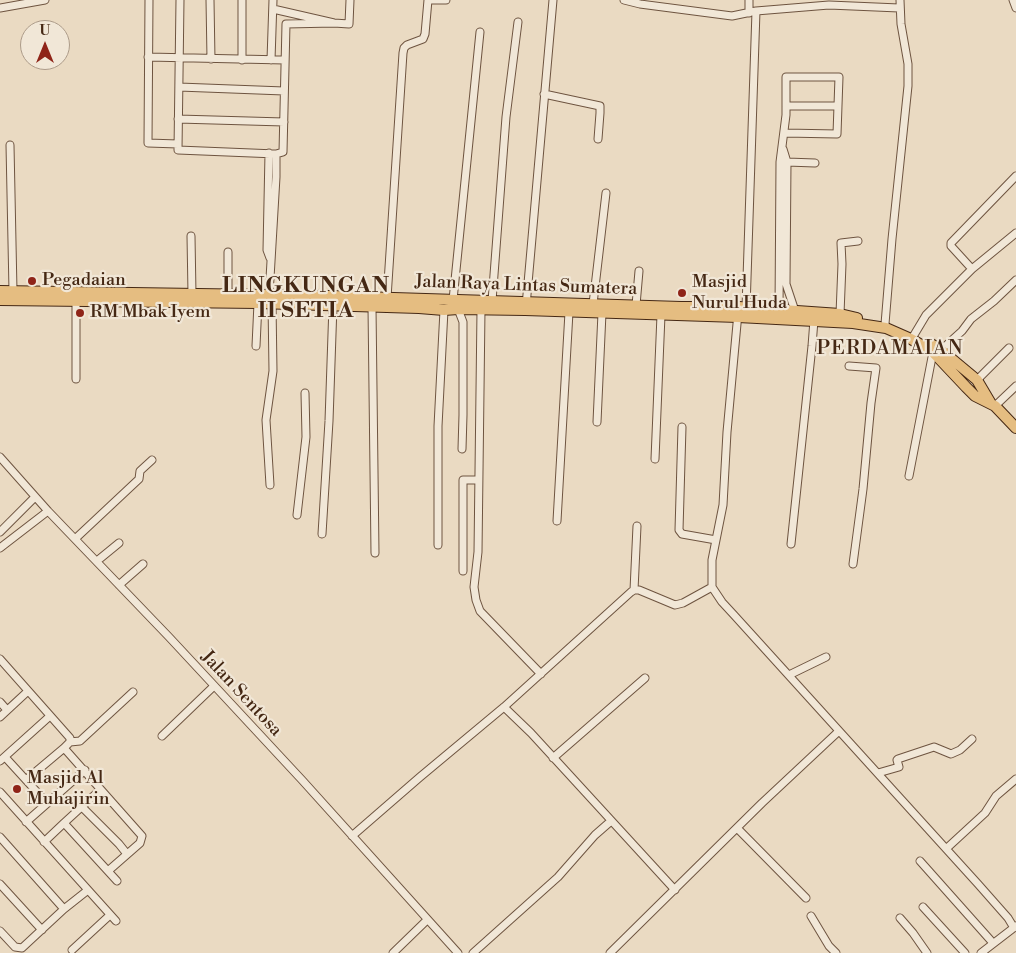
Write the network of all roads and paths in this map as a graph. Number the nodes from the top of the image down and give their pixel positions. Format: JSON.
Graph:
{"nodes":[{"id":1,"x":46,"y":0,"type":"edge"},
{"id":2,"x":149,"y":0,"type":"edge"},
{"id":3,"x":180,"y":0,"type":"edge"},
{"id":4,"x":210,"y":0,"type":"edge"},
{"id":5,"x":242,"y":0,"type":"edge"},
{"id":6,"x":274,"y":0,"type":"edge"},
{"id":7,"x":350,"y":0,"type":"edge"},
{"id":8,"x":446,"y":0,"type":"edge"},
{"id":9,"x":553,"y":0,"type":"edge"},
{"id":10,"x":624,"y":0,"type":"edge"},
{"id":11,"x":749,"y":0,"type":"edge"},
{"id":12,"x":900,"y":0,"type":"edge"},
{"id":13,"x":1013,"y":0,"type":"edge"},
{"id":14,"x":796,"y":3,"type":"edge"},
{"id":15,"x":0,"y":8,"type":"edge"},
{"id":16,"x":273,"y":8,"type":"junction"},
{"id":17,"x":899,"y":8,"type":"junction"},
{"id":18,"x":1016,"y":8,"type":"edge"},
{"id":19,"x":753,"y":12,"type":"junction"},
{"id":20,"x":518,"y":22,"type":"dead end"},
{"id":21,"x":334,"y":23,"type":"junction"},
{"id":22,"x":480,"y":32,"type":"dead end"},
{"id":23,"x":148,"y":58,"type":"junction"},
{"id":24,"x":178,"y":58,"type":"junction"},
{"id":25,"x":211,"y":59,"type":"junction"},
{"id":26,"x":242,"y":60,"type":"junction"},
{"id":27,"x":271,"y":60,"type":"junction"},
{"id":28,"x":285,"y":60,"type":"junction"},
{"id":29,"x":179,"y":87,"type":"junction"},
{"id":30,"x":284,"y":90,"type":"junction"},
{"id":31,"x":544,"y":94,"type":"junction"},
{"id":32,"x":786,"y":106,"type":"junction"},
{"id":33,"x":837,"y":106,"type":"junction"},
{"id":34,"x":178,"y":119,"type":"junction"},
{"id":35,"x":284,"y":122,"type":"junction"},
{"id":36,"x":785,"y":133,"type":"junction"},
{"id":37,"x":598,"y":139,"type":"dead end"},
{"id":38,"x":178,"y":144,"type":"junction"},
{"id":39,"x":10,"y":145,"type":"dead end"},
{"id":40,"x":783,"y":149,"type":"junction"},
{"id":41,"x":272,"y":154,"type":"junction"},
{"id":42,"x":787,"y":162,"type":"junction"},
{"id":43,"x":815,"y":164,"type":"dead end"},
{"id":44,"x":1016,"y":176,"type":"edge"},
{"id":45,"x":606,"y":193,"type":"dead end"},
{"id":46,"x":1016,"y":233,"type":"edge"},
{"id":47,"x":191,"y":236,"type":"dead end"},
{"id":48,"x":858,"y":241,"type":"dead end"},
{"id":49,"x":228,"y":252,"type":"dead end"},
{"id":50,"x":972,"y":269,"type":"junction"},
{"id":51,"x":639,"y":271,"type":"dead end"},
{"id":52,"x":1016,"y":280,"type":"edge"},
{"id":53,"x":0,"y":290,"type":"edge"},
{"id":54,"x":13,"y":290,"type":"junction"},
{"id":55,"x":192,"y":294,"type":"junction"},
{"id":56,"x":228,"y":294,"type":"junction"},
{"id":57,"x":387,"y":298,"type":"junction"},
{"id":58,"x":271,"y":299,"type":"junction"},
{"id":59,"x":0,"y":300,"type":"edge"},
{"id":60,"x":76,"y":300,"type":"junction"},
{"id":61,"x":492,"y":302,"type":"junction"},
{"id":62,"x":258,"y":303,"type":"junction"},
{"id":63,"x":455,"y":304,"type":"junction"},
{"id":64,"x":593,"y":304,"type":"junction"},
{"id":65,"x":334,"y":305,"type":"junction"},
{"id":66,"x":526,"y":306,"type":"junction"},
{"id":67,"x":636,"y":306,"type":"junction"},
{"id":68,"x":372,"y":307,"type":"junction"},
{"id":69,"x":444,"y":310,"type":"junction"},
{"id":70,"x":481,"y":310,"type":"junction"},
{"id":71,"x":741,"y":311,"type":"junction"},
{"id":72,"x":779,"y":311,"type":"junction"},
{"id":73,"x":569,"y":312,"type":"junction"},
{"id":74,"x":796,"y":312,"type":"junction"},
{"id":75,"x":602,"y":313,"type":"junction"},
{"id":76,"x":840,"y":314,"type":"junction"},
{"id":77,"x":661,"y":316,"type":"junction"},
{"id":78,"x":814,"y":320,"type":"junction"},
{"id":79,"x":885,"y":324,"type":"junction"},
{"id":80,"x":914,"y":334,"type":"junction"},
{"id":81,"x":256,"y":346,"type":"dead end"},
{"id":82,"x":1009,"y":348,"type":"dead end"},
{"id":83,"x":937,"y":351,"type":"junction"},
{"id":84,"x":848,"y":366,"type":"dead end"},
{"id":85,"x":76,"y":379,"type":"dead end"},
{"id":86,"x":977,"y":380,"type":"junction"},
{"id":87,"x":1016,"y":386,"type":"edge"},
{"id":88,"x":305,"y":393,"type":"dead end"},
{"id":89,"x":992,"y":404,"type":"junction"},
{"id":90,"x":597,"y":422,"type":"dead end"},
{"id":91,"x":682,"y":427,"type":"dead end"},
{"id":92,"x":1016,"y":428,"type":"edge"},
{"id":93,"x":462,"y":449,"type":"dead end"},
{"id":94,"x":0,"y":458,"type":"edge"},
{"id":95,"x":655,"y":459,"type":"dead end"},
{"id":96,"x":152,"y":460,"type":"dead end"},
{"id":97,"x":909,"y":476,"type":"dead end"},
{"id":98,"x":478,"y":480,"type":"junction"},
{"id":99,"x":270,"y":485,"type":"dead end"},
{"id":100,"x":35,"y":497,"type":"junction"},
{"id":101,"x":48,"y":511,"type":"junction"},
{"id":102,"x":297,"y":515,"type":"dead end"},
{"id":103,"x":557,"y":521,"type":"dead end"},
{"id":104,"x":637,"y":526,"type":"dead end"},
{"id":105,"x":0,"y":532,"type":"edge"},
{"id":106,"x":322,"y":534,"type":"dead end"},
{"id":107,"x":74,"y":539,"type":"junction"},
{"id":108,"x":716,"y":540,"type":"junction"},
{"id":109,"x":119,"y":543,"type":"dead end"},
{"id":110,"x":791,"y":544,"type":"dead end"},
{"id":111,"x":438,"y":545,"type":"dead end"},
{"id":112,"x":0,"y":548,"type":"edge"},
{"id":113,"x":375,"y":553,"type":"dead end"},
{"id":114,"x":96,"y":561,"type":"junction"},
{"id":115,"x":142,"y":564,"type":"dead end"},
{"id":116,"x":853,"y":564,"type":"dead end"},
{"id":117,"x":463,"y":571,"type":"dead end"},
{"id":118,"x":119,"y":584,"type":"junction"},
{"id":119,"x":712,"y":587,"type":"junction"},
{"id":120,"x":634,"y":590,"type":"junction"},
{"id":121,"x":826,"y":657,"type":"dead end"},
{"id":122,"x":0,"y":659,"type":"edge"},
{"id":123,"x":541,"y":674,"type":"junction"},
{"id":124,"x":789,"y":675,"type":"junction"},
{"id":125,"x":645,"y":678,"type":"dead end"},
{"id":126,"x":214,"y":686,"type":"junction"},
{"id":127,"x":28,"y":691,"type":"junction"},
{"id":128,"x":132,"y":692,"type":"dead end"},
{"id":129,"x":0,"y":702,"type":"edge"},
{"id":130,"x":504,"y":707,"type":"junction"},
{"id":131,"x":8,"y":710,"type":"junction"},
{"id":132,"x":50,"y":716,"type":"junction"},
{"id":133,"x":0,"y":717,"type":"edge"},
{"id":134,"x":840,"y":731,"type":"junction"},
{"id":135,"x":162,"y":736,"type":"dead end"},
{"id":136,"x":972,"y":739,"type":"dead end"},
{"id":137,"x":70,"y":742,"type":"junction"},
{"id":138,"x":64,"y":748,"type":"junction"},
{"id":139,"x":553,"y":758,"type":"junction"},
{"id":140,"x":2,"y":759,"type":"edge"},
{"id":141,"x":84,"y":770,"type":"junction"},
{"id":142,"x":878,"y":773,"type":"junction"},
{"id":143,"x":1016,"y":779,"type":"edge"},
{"id":144,"x":26,"y":780,"type":"junction"},
{"id":145,"x":100,"y":790,"type":"junction"},
{"id":146,"x":0,"y":792,"type":"edge"},
{"id":147,"x":7,"y":801,"type":"junction"},
{"id":148,"x":47,"y":803,"type":"junction"},
{"id":149,"x":0,"y":806,"type":"edge"},
{"id":150,"x":82,"y":807,"type":"junction"},
{"id":151,"x":611,"y":821,"type":"junction"},
{"id":152,"x":26,"y":822,"type":"junction"},
{"id":153,"x":64,"y":823,"type":"junction"},
{"id":154,"x":737,"y":828,"type":"junction"},
{"id":155,"x":352,"y":836,"type":"junction"},
{"id":156,"x":0,"y":837,"type":"edge"},
{"id":157,"x":44,"y":842,"type":"junction"},
{"id":158,"x":947,"y":848,"type":"junction"},
{"id":159,"x":126,"y":854,"type":"junction"},
{"id":160,"x":920,"y":861,"type":"dead end"},
{"id":161,"x":108,"y":871,"type":"junction"},
{"id":162,"x":117,"y":881,"type":"dead end"},
{"id":163,"x":0,"y":884,"type":"edge"},
{"id":164,"x":88,"y":890,"type":"junction"},
{"id":165,"x":675,"y":890,"type":"junction"},
{"id":166,"x":806,"y":898,"type":"dead end"},
{"id":167,"x":923,"y":907,"type":"dead end"},
{"id":168,"x":64,"y":909,"type":"junction"},
{"id":169,"x":110,"y":915,"type":"junction"},
{"id":170,"x":811,"y":916,"type":"dead end"},
{"id":171,"x":900,"y":918,"type":"dead end"},
{"id":172,"x":427,"y":920,"type":"junction"},
{"id":173,"x":116,"y":921,"type":"dead end"},
{"id":174,"x":1015,"y":927,"type":"edge"},
{"id":175,"x":42,"y":930,"type":"junction"},
{"id":176,"x":0,"y":931,"type":"edge"},
{"id":177,"x":993,"y":943,"type":"junction"},
{"id":178,"x":72,"y":950,"type":"dead end"},
{"id":179,"x":393,"y":953,"type":"edge"},
{"id":180,"x":458,"y":953,"type":"edge"},
{"id":181,"x":473,"y":953,"type":"edge"},
{"id":182,"x":610,"y":953,"type":"edge"},
{"id":183,"x":836,"y":953,"type":"edge"},
{"id":184,"x":926,"y":953,"type":"edge"},
{"id":185,"x":965,"y":953,"type":"edge"},
{"id":186,"x":982,"y":953,"type":"edge"}],
"edges":[{"from":1,"to":15,"type":"street"},
{"from":2,"to":23,"type":"street"},
{"from":3,"to":24,"type":"street"},
{"from":4,"to":25,"type":"street"},
{"from":5,"to":26,"type":"street"},
{"from":6,"to":16,"type":"street"},
{"from":7,"to":21,"type":"street"},
{"from":8,"to":57,"type":"street"},
{"from":9,"to":31,"type":"street"},
{"from":10,"to":19,"type":"street"},
{"from":11,"to":19,"type":"street"},
{"from":12,"to":17,"type":"street"},
{"from":13,"to":18,"type":"street"},
{"from":14,"to":17,"type":"street"},
{"from":14,"to":19,"type":"street"},
{"from":16,"to":21,"type":"street"},
{"from":16,"to":27,"type":"street"},
{"from":17,"to":79,"type":"street"},
{"from":19,"to":71,"type":"street"},
{"from":20,"to":61,"type":"street"},
{"from":21,"to":28,"type":"street"},
{"from":22,"to":63,"type":"street"},
{"from":23,"to":24,"type":"street"},
{"from":23,"to":38,"type":"street"},
{"from":24,"to":25,"type":"street"},
{"from":24,"to":29,"type":"street"},
{"from":25,"to":26,"type":"street"},
{"from":26,"to":27,"type":"street"},
{"from":27,"to":28,"type":"street"},
{"from":28,"to":30,"type":"street"},
{"from":29,"to":30,"type":"street"},
{"from":29,"to":34,"type":"street"},
{"from":30,"to":35,"type":"street"},
{"from":31,"to":37,"type":"street"},
{"from":31,"to":66,"type":"street"},
{"from":32,"to":33,"type":"street"},
{"from":32,"to":33,"type":"street"},
{"from":32,"to":36,"type":"street"},
{"from":33,"to":36,"type":"street"},
{"from":34,"to":35,"type":"street"},
{"from":34,"to":38,"type":"street"},
{"from":35,"to":41,"type":"street"},
{"from":36,"to":40,"type":"street"},
{"from":38,"to":41,"type":"street"},
{"from":39,"to":54,"type":"street"},
{"from":40,"to":42,"type":"street"},
{"from":40,"to":72,"type":"street"},
{"from":41,"to":58,"type":"street"},
{"from":42,"to":43,"type":"street"},
{"from":42,"to":74,"type":"street"},
{"from":44,"to":50,"type":"street"},
{"from":45,"to":64,"type":"street"},
{"from":46,"to":50,"type":"street"},
{"from":47,"to":55,"type":"street"},
{"from":48,"to":76,"type":"street"},
{"from":49,"to":56,"type":"street"},
{"from":50,"to":80,"type":"street"},
{"from":51,"to":67,"type":"street"},
{"from":52,"to":83,"type":"street"},
{"from":53,"to":54,"type":"highway","name":"Jalan Raya Lintas Sumatera"},
{"from":54,"to":55,"type":"highway","name":"Jalan Raya Lintas Sumatera"},
{"from":55,"to":56,"type":"highway","name":"Jalan Raya Lintas Sumatera"},
{"from":56,"to":58,"type":"highway","name":"Jalan Raya Lintas Sumatera"},
{"from":57,"to":58,"type":"highway","name":"Jalan Raya Lintas Sumatera"},
{"from":57,"to":63,"type":"highway","name":"Jalan Raya Lintas Sumatera"},
{"from":58,"to":62,"type":"highway","name":"Jalan Raya Lintas Sumatera"},
{"from":58,"to":65,"type":"highway","name":"Jalan Raya Lintas Sumatera"},
{"from":58,"to":99,"type":"street"},
{"from":59,"to":60,"type":"highway","name":"Jalan Raya Lintas Sumatera"},
{"from":60,"to":62,"type":"highway","name":"Jalan Raya Lintas Sumatera"},
{"from":60,"to":85,"type":"street"},
{"from":61,"to":63,"type":"highway","name":"Jalan Raya Lintas Sumatera"},
{"from":61,"to":66,"type":"highway","name":"Jalan Raya Lintas Sumatera"},
{"from":62,"to":81,"type":"street"},
{"from":63,"to":69,"type":"highway","name":"Jalan Raya Lintas Sumatera"},
{"from":63,"to":70,"type":"highway","name":"Jalan Raya Lintas Sumatera"},
{"from":63,"to":93,"type":"street"},
{"from":64,"to":66,"type":"highway","name":"Jalan Raya Lintas Sumatera"},
{"from":64,"to":67,"type":"highway","name":"Jalan Raya Lintas Sumatera"},
{"from":65,"to":68,"type":"highway","name":"Jalan Raya Lintas Sumatera"},
{"from":65,"to":106,"type":"street"},
{"from":66,"to":70,"type":"highway","name":"Jalan Raya Lintas Sumatera"},
{"from":66,"to":73,"type":"highway","name":"Jalan Raya Lintas Sumatera"},
{"from":67,"to":71,"type":"highway","name":"Jalan Raya Lintas Sumatera"},
{"from":68,"to":69,"type":"highway","name":"Jalan Raya Lintas Sumatera"},
{"from":68,"to":113,"type":"street"},
{"from":69,"to":111,"type":"street"},
{"from":70,"to":98,"type":"street"},
{"from":71,"to":72,"type":"highway","name":"Jalan Raya Lintas Sumatera"},
{"from":71,"to":77,"type":"highway","name":"Jalan Raya Lintas Sumatera"},
{"from":71,"to":78,"type":"highway","name":"Jalan Raya Lintas Sumatera"},
{"from":71,"to":108,"type":"street"},
{"from":72,"to":74,"type":"highway","name":"Jalan Raya Lintas Sumatera"},
{"from":73,"to":75,"type":"highway","name":"Jalan Raya Lintas Sumatera"},
{"from":73,"to":103,"type":"street"},
{"from":74,"to":76,"type":"highway","name":"Jalan Raya Lintas Sumatera"},
{"from":75,"to":77,"type":"highway","name":"Jalan Raya Lintas Sumatera"},
{"from":75,"to":90,"type":"street"},
{"from":76,"to":79,"type":"highway","name":"Jalan Raya Lintas Sumatera"},
{"from":77,"to":95,"type":"street"},
{"from":78,"to":83,"type":"highway","name":"Jalan Raya Lintas Sumatera"},
{"from":78,"to":110,"type":"street"},
{"from":79,"to":80,"type":"highway","name":"Jalan Raya Lintas Sumatera"},
{"from":80,"to":83,"type":"highway","name":"Jalan Raya Lintas Sumatera"},
{"from":82,"to":86,"type":"street"},
{"from":83,"to":86,"type":"highway","name":"Jalan Raya Lintas Sumatera"},
{"from":83,"to":89,"type":"highway","name":"Jalan Raya Lintas Sumatera"},
{"from":83,"to":97,"type":"street"},
{"from":84,"to":116,"type":"street"},
{"from":86,"to":89,"type":"highway","name":"Jalan Raya Lintas Sumatera"},
{"from":87,"to":89,"type":"street"},
{"from":88,"to":102,"type":"street"},
{"from":89,"to":92,"type":"highway","name":"Jalan Raya Lintas Sumatera"},
{"from":91,"to":108,"type":"street"},
{"from":94,"to":100,"type":"street","name":"Jalan Sentosa"},
{"from":96,"to":107,"type":"street"},
{"from":98,"to":117,"type":"street"},
{"from":98,"to":123,"type":"street"},
{"from":100,"to":101,"type":"street","name":"Jalan Sentosa"},
{"from":100,"to":105,"type":"street"},
{"from":101,"to":107,"type":"street","name":"Jalan Sentosa"},
{"from":101,"to":112,"type":"street"},
{"from":104,"to":120,"type":"street"},
{"from":107,"to":114,"type":"street","name":"Jalan Sentosa"},
{"from":108,"to":119,"type":"street"},
{"from":109,"to":114,"type":"street"},
{"from":114,"to":118,"type":"street","name":"Jalan Sentosa"},
{"from":115,"to":118,"type":"street"},
{"from":118,"to":126,"type":"street","name":"Jalan Sentosa"},
{"from":119,"to":120,"type":"street"},
{"from":119,"to":124,"type":"street"},
{"from":120,"to":123,"type":"street"},
{"from":121,"to":124,"type":"street"},
{"from":122,"to":127,"type":"street"},
{"from":123,"to":130,"type":"street"},
{"from":124,"to":134,"type":"street"},
{"from":125,"to":139,"type":"street"},
{"from":126,"to":135,"type":"street"},
{"from":126,"to":155,"type":"street","name":"Jalan Sentosa"},
{"from":127,"to":131,"type":"street"},
{"from":127,"to":132,"type":"street"},
{"from":128,"to":137,"type":"street"},
{"from":129,"to":131,"type":"street"},
{"from":130,"to":139,"type":"street"},
{"from":130,"to":155,"type":"street"},
{"from":131,"to":133,"type":"street"},
{"from":132,"to":137,"type":"street"},
{"from":132,"to":140,"type":"street"},
{"from":134,"to":142,"type":"street"},
{"from":134,"to":154,"type":"street"},
{"from":136,"to":142,"type":"street"},
{"from":137,"to":138,"type":"street"},
{"from":138,"to":141,"type":"street"},
{"from":138,"to":144,"type":"street"},
{"from":139,"to":151,"type":"street"},
{"from":140,"to":144,"type":"street"},
{"from":141,"to":145,"type":"street"},
{"from":141,"to":148,"type":"street"},
{"from":142,"to":158,"type":"street"},
{"from":143,"to":158,"type":"street"},
{"from":144,"to":148,"type":"street"},
{"from":145,"to":150,"type":"street"},
{"from":145,"to":159,"type":"street"},
{"from":146,"to":147,"type":"street"},
{"from":147,"to":149,"type":"street"},
{"from":147,"to":152,"type":"street"},
{"from":148,"to":152,"type":"street"},
{"from":150,"to":153,"type":"street"},
{"from":150,"to":159,"type":"street"},
{"from":151,"to":165,"type":"street"},
{"from":151,"to":181,"type":"street"},
{"from":152,"to":157,"type":"street"},
{"from":153,"to":157,"type":"street"},
{"from":153,"to":161,"type":"street"},
{"from":154,"to":165,"type":"street"},
{"from":154,"to":166,"type":"street"},
{"from":155,"to":172,"type":"street","name":"Jalan Sentosa"},
{"from":156,"to":168,"type":"street"},
{"from":157,"to":164,"type":"street"},
{"from":158,"to":174,"type":"street"},
{"from":159,"to":161,"type":"street"},
{"from":160,"to":177,"type":"street"},
{"from":161,"to":162,"type":"street"},
{"from":163,"to":175,"type":"street"},
{"from":164,"to":168,"type":"street"},
{"from":164,"to":169,"type":"street"},
{"from":165,"to":182,"type":"street"},
{"from":167,"to":185,"type":"street"},
{"from":168,"to":175,"type":"street"},
{"from":169,"to":173,"type":"street"},
{"from":169,"to":178,"type":"street"},
{"from":170,"to":183,"type":"street"},
{"from":171,"to":184,"type":"street"},
{"from":172,"to":179,"type":"street"},
{"from":172,"to":180,"type":"street","name":"Jalan Sentosa"},
{"from":174,"to":177,"type":"street"},
{"from":175,"to":176,"type":"street"},
{"from":177,"to":186,"type":"street"}]}
